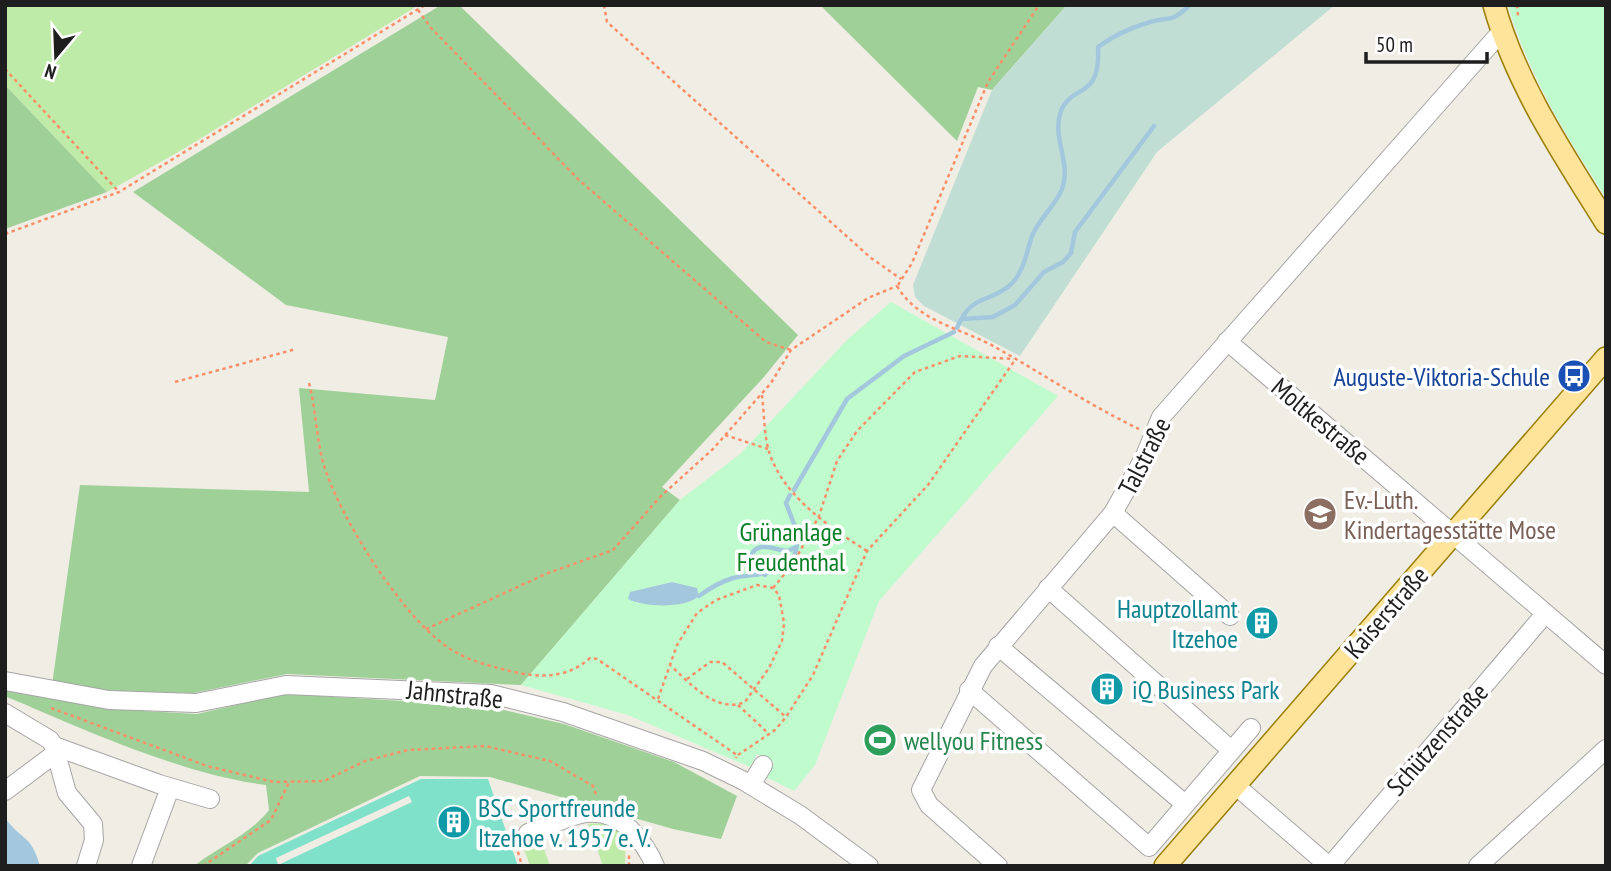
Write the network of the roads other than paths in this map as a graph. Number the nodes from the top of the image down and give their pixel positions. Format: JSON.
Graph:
{"nodes":[{"id":1,"x":1494,"y":5,"type":"edge"},
{"id":2,"x":1501,"y":32,"type":"junction"},
{"id":3,"x":1606,"y":223,"type":"edge"},
{"id":4,"x":1227,"y":341,"type":"junction"},
{"id":5,"x":1606,"y":358,"type":"edge"},
{"id":6,"x":1113,"y":513,"type":"junction"},
{"id":7,"x":1454,"y":534,"type":"junction"},
{"id":8,"x":1048,"y":588,"type":"junction"},
{"id":9,"x":1545,"y":614,"type":"junction"},
{"id":10,"x":1230,"y":616,"type":"dead end"},
{"id":11,"x":998,"y":646,"type":"junction"},
{"id":12,"x":1606,"y":666,"type":"edge"},
{"id":13,"x":5,"y":681,"type":"edge"},
{"id":14,"x":970,"y":690,"type":"junction"},
{"id":15,"x":5,"y":713,"type":"edge"},
{"id":16,"x":1251,"y":728,"type":"dead end"},
{"id":17,"x":55,"y":749,"type":"junction"},
{"id":18,"x":1606,"y":749,"type":"edge"},
{"id":19,"x":1231,"y":750,"type":"junction"},
{"id":20,"x":762,"y":765,"type":"dead end"},
{"id":21,"x":751,"y":785,"type":"junction"},
{"id":22,"x":1235,"y":785,"type":"junction"},
{"id":23,"x":170,"y":788,"type":"junction"},
{"id":24,"x":5,"y":790,"type":"edge"},
{"id":25,"x":210,"y":799,"type":"dead end"},
{"id":26,"x":1185,"y":804,"type":"junction"},
{"id":27,"x":528,"y":833,"type":"dead end"},
{"id":28,"x":86,"y":866,"type":"edge"},
{"id":29,"x":141,"y":866,"type":"edge"},
{"id":30,"x":654,"y":866,"type":"edge"},
{"id":31,"x":869,"y":866,"type":"edge"},
{"id":32,"x":998,"y":866,"type":"edge"},
{"id":33,"x":1165,"y":866,"type":"edge"},
{"id":34,"x":1329,"y":866,"type":"edge"},
{"id":35,"x":1478,"y":866,"type":"edge"}],
"edges":[{"from":1,"to":2,"type":"main road"},
{"from":2,"to":3,"type":"main road"},
{"from":2,"to":4,"type":"street","name":"Talstraße"},
{"from":4,"to":6,"type":"street","name":"Talstraße"},
{"from":4,"to":7,"type":"street","name":"Moltkestraße"},
{"from":5,"to":7,"type":"main road","name":"Kaiserstraße"},
{"from":6,"to":8,"type":"street","name":"Talstraße"},
{"from":6,"to":10,"type":"street"},
{"from":7,"to":9,"type":"street","name":"Moltkestraße"},
{"from":7,"to":22,"type":"main road","name":"Kaiserstraße"},
{"from":8,"to":11,"type":"street","name":"Talstraße"},
{"from":8,"to":19,"type":"street"},
{"from":9,"to":12,"type":"street","name":"Moltkestraße"},
{"from":9,"to":34,"type":"street","name":"Schützenstraße"},
{"from":11,"to":14,"type":"street","name":"Talstraße"},
{"from":11,"to":26,"type":"street"},
{"from":13,"to":21,"type":"street","name":"Jahnstraße"},
{"from":14,"to":26,"type":"street"},
{"from":14,"to":32,"type":"street","name":"Talstraße"},
{"from":15,"to":17,"type":"street"},
{"from":16,"to":19,"type":"street"},
{"from":17,"to":23,"type":"street"},
{"from":17,"to":24,"type":"street"},
{"from":17,"to":28,"type":"street"},
{"from":18,"to":35,"type":"street"},
{"from":19,"to":26,"type":"street"},
{"from":20,"to":21,"type":"street"},
{"from":21,"to":31,"type":"street","name":"Jahnstraße"},
{"from":22,"to":33,"type":"main road","name":"Kaiserstraße"},
{"from":22,"to":34,"type":"street"},
{"from":23,"to":25,"type":"street"},
{"from":23,"to":29,"type":"street"},
{"from":27,"to":30,"type":"street"}]}
